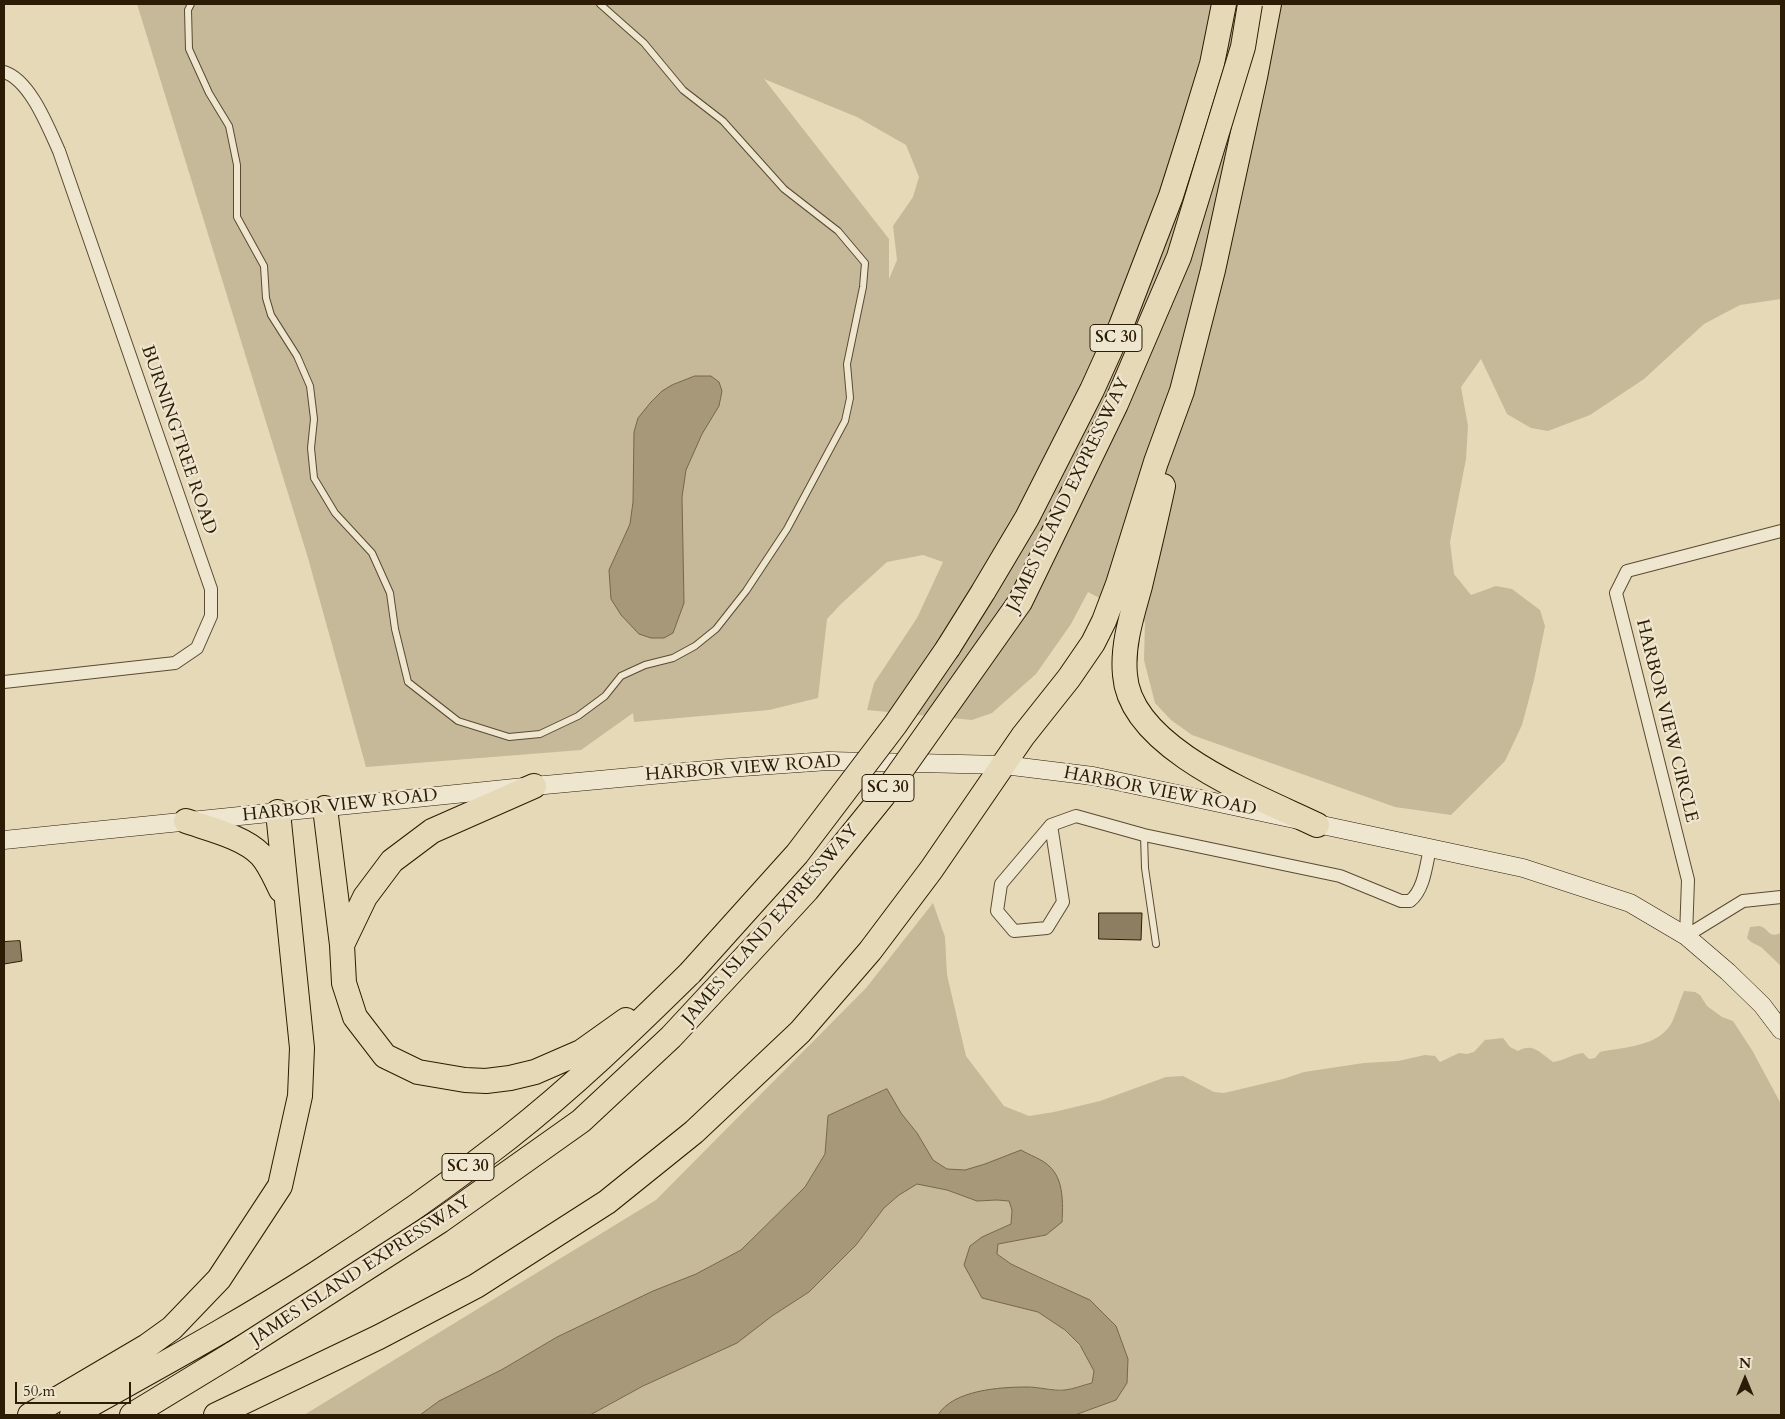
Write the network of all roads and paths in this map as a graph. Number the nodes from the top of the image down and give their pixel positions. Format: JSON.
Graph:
{"nodes":[{"id":1,"x":191,"y":4,"type":"edge"},
{"id":2,"x":600,"y":4,"type":"edge"},
{"id":3,"x":1224,"y":4,"type":"edge"},
{"id":4,"x":1250,"y":4,"type":"edge"},
{"id":5,"x":1269,"y":4,"type":"edge"},
{"id":6,"x":4,"y":72,"type":"edge"},
{"id":7,"x":1182,"y":391,"type":"junction"},
{"id":8,"x":1781,"y":531,"type":"edge"},
{"id":9,"x":4,"y":682,"type":"edge"},
{"id":10,"x":1004,"y":765,"type":"junction"},
{"id":11,"x":534,"y":786,"type":"junction"},
{"id":12,"x":325,"y":808,"type":"junction"},
{"id":13,"x":278,"y":812,"type":"junction"},
{"id":14,"x":186,"y":821,"type":"junction"},
{"id":15,"x":1052,"y":825,"type":"junction"},
{"id":16,"x":1317,"y":825,"type":"junction"},
{"id":17,"x":1144,"y":835,"type":"junction"},
{"id":18,"x":4,"y":840,"type":"edge"},
{"id":19,"x":1430,"y":848,"type":"junction"},
{"id":20,"x":1781,"y":897,"type":"edge"},
{"id":21,"x":287,"y":903,"type":"junction"},
{"id":22,"x":1686,"y":936,"type":"junction"},
{"id":23,"x":1156,"y":944,"type":"dead end"},
{"id":24,"x":342,"y":945,"type":"junction"},
{"id":25,"x":690,"y":973,"type":"junction"},
{"id":26,"x":1781,"y":1030,"type":"edge"},
{"id":27,"x":30,"y":1415,"type":"edge"},
{"id":28,"x":72,"y":1415,"type":"edge"},
{"id":29,"x":132,"y":1415,"type":"edge"},
{"id":30,"x":216,"y":1415,"type":"edge"}],
"edges":[{"from":1,"to":2,"type":"lane"},
{"from":3,"to":25,"type":"highway","name":"JAMES ISLAND EXPRESSWAY","number":"SC 30","bridge":true},
{"from":4,"to":29,"type":"highway","name":"JAMES ISLAND EXPRESSWAY","number":"SC 30","bridge":true},
{"from":5,"to":7,"type":"highway"},
{"from":6,"to":9,"type":"street","name":"BURNINGTREE ROAD"},
{"from":7,"to":10,"type":"highway"},
{"from":7,"to":16,"type":"highway"},
{"from":8,"to":22,"type":"street","name":"HARBOR VIEW CIRCLE"},
{"from":10,"to":11,"type":"main road","name":"HARBOR VIEW ROAD"},
{"from":10,"to":16,"type":"main road","name":"HARBOR VIEW ROAD"},
{"from":10,"to":30,"type":"highway"},
{"from":11,"to":12,"type":"main road","name":"HARBOR VIEW ROAD"},
{"from":11,"to":24,"type":"highway"},
{"from":12,"to":13,"type":"main road","name":"HARBOR VIEW ROAD"},
{"from":12,"to":24,"type":"highway"},
{"from":13,"to":14,"type":"main road","name":"HARBOR VIEW ROAD"},
{"from":13,"to":21,"type":"highway"},
{"from":14,"to":18,"type":"main road","name":"HARBOR VIEW ROAD"},
{"from":14,"to":21,"type":"highway"},
{"from":15,"to":15,"type":"street"},
{"from":15,"to":17,"type":"street"},
{"from":16,"to":19,"type":"main road","name":"HARBOR VIEW ROAD"},
{"from":17,"to":19,"type":"street"},
{"from":17,"to":23,"type":"lane"},
{"from":19,"to":22,"type":"main road","name":"HARBOR VIEW ROAD"},
{"from":20,"to":22,"type":"street"},
{"from":21,"to":27,"type":"highway"},
{"from":22,"to":26,"type":"main road","name":"HARBOR VIEW ROAD"},
{"from":24,"to":25,"type":"highway"},
{"from":25,"to":28,"type":"highway","name":"JAMES ISLAND EXPRESSWAY","number":"SC 30"}]}
